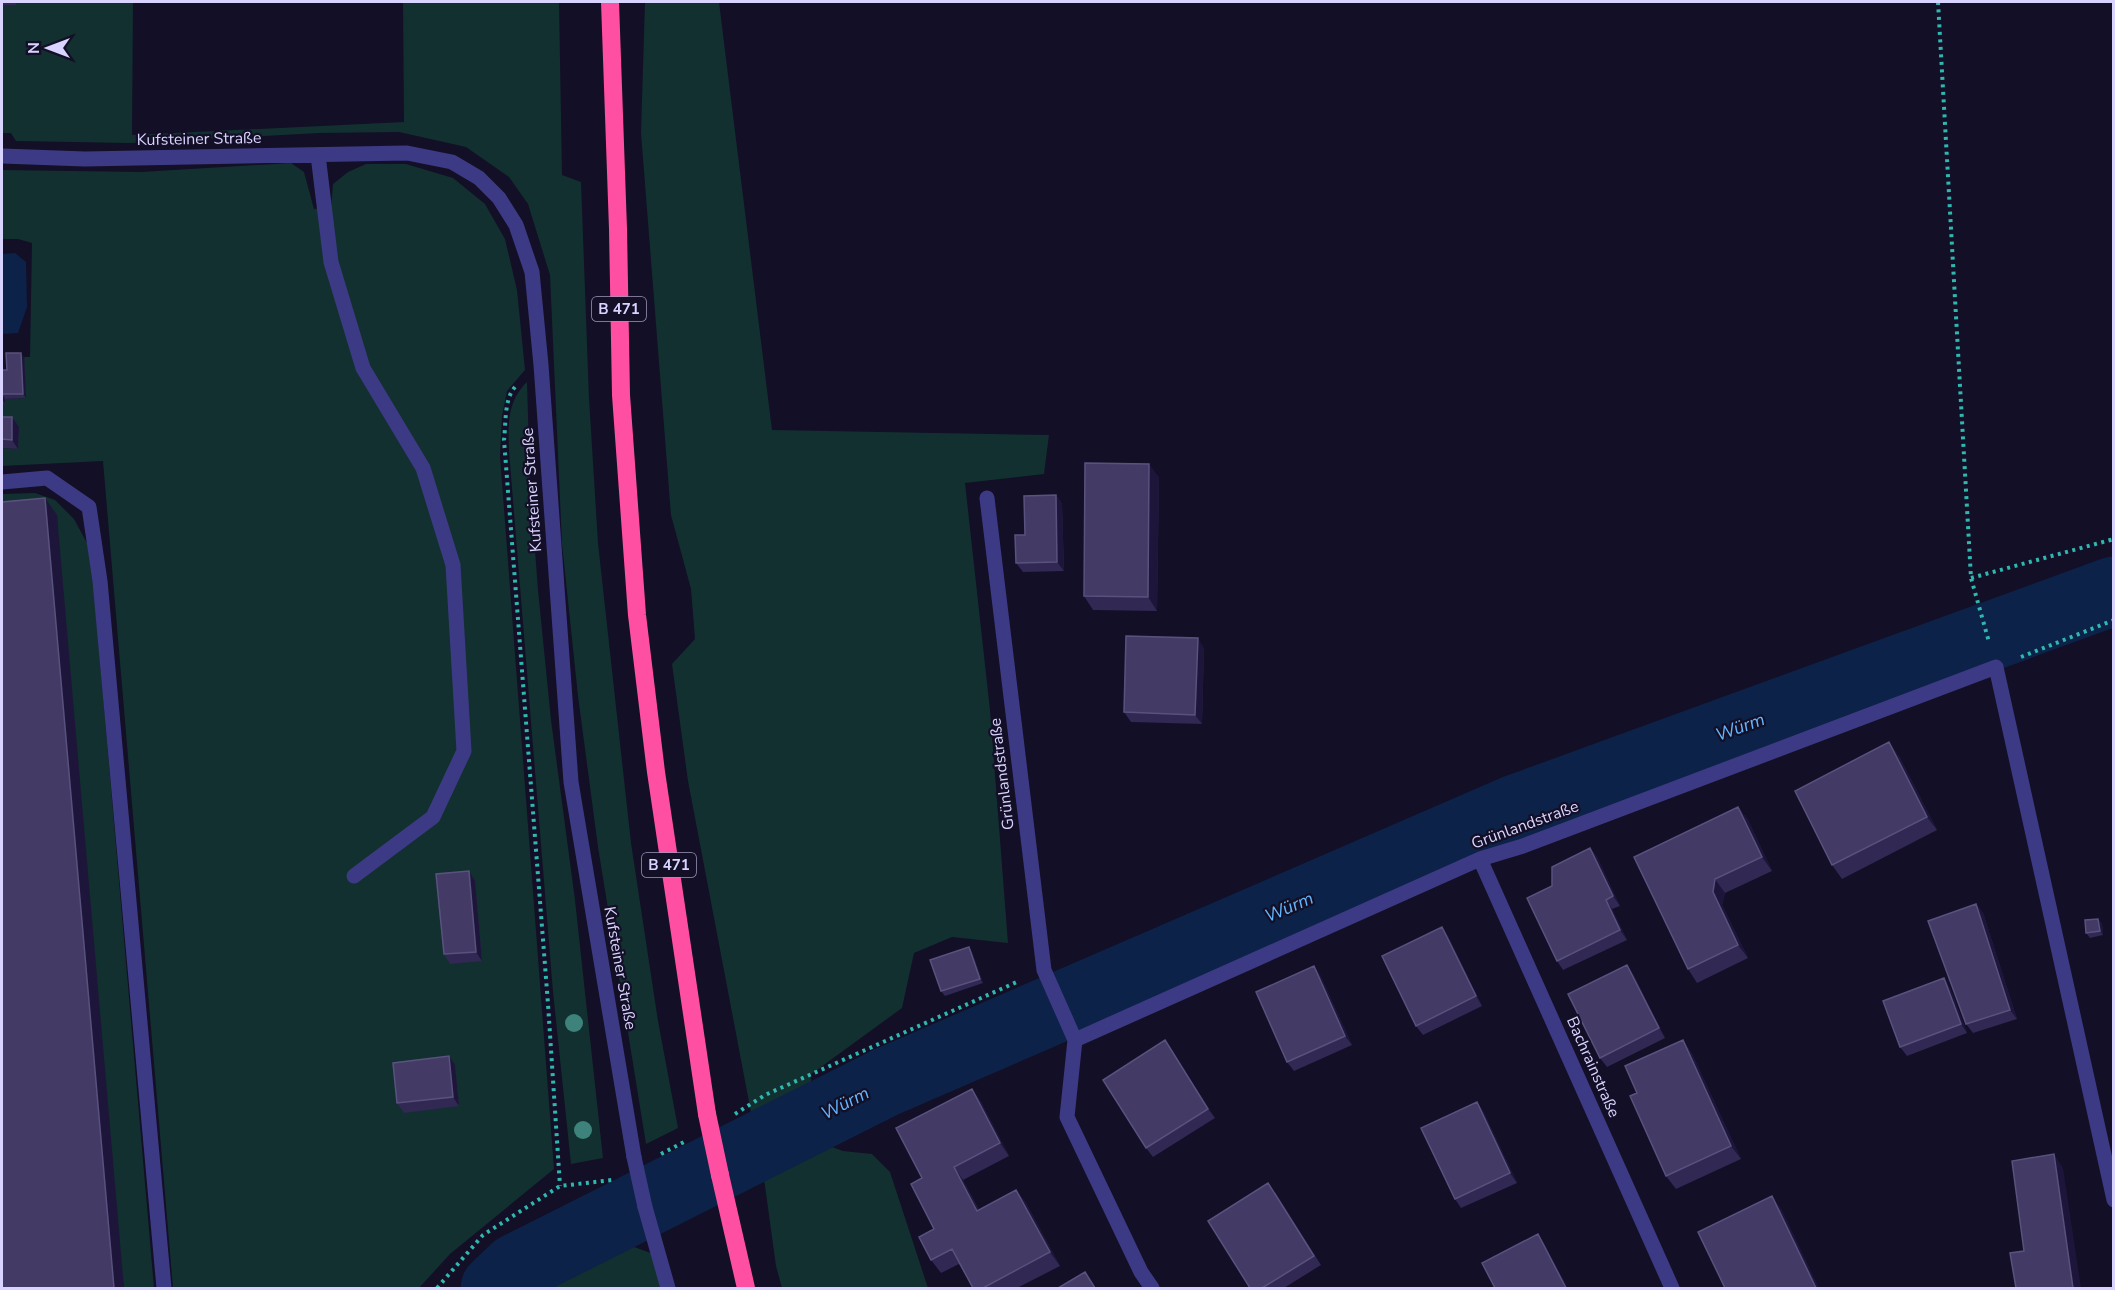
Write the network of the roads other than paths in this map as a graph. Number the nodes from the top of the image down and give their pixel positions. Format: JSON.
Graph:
{"nodes":[{"id":1,"x":610,"y":2,"type":"edge"},
{"id":2,"x":318,"y":155,"type":"junction"},
{"id":3,"x":2,"y":156,"type":"edge"},
{"id":4,"x":2,"y":482,"type":"edge"},
{"id":5,"x":987,"y":498,"type":"dead end"},
{"id":6,"x":1480,"y":859,"type":"junction"},
{"id":7,"x":354,"y":876,"type":"dead end"},
{"id":8,"x":1075,"y":1040,"type":"junction"},
{"id":9,"x":2114,"y":1200,"type":"edge"},
{"id":10,"x":164,"y":1288,"type":"edge"},
{"id":11,"x":668,"y":1288,"type":"edge"},
{"id":12,"x":746,"y":1288,"type":"edge"},
{"id":13,"x":1152,"y":1288,"type":"edge"},
{"id":14,"x":1672,"y":1288,"type":"edge"}],
"edges":[{"from":1,"to":12,"type":"highway","number":"B 471","bridge":true},
{"from":2,"to":3,"type":"street","name":"Kufsteiner Straße"},
{"from":2,"to":7,"type":"street"},
{"from":2,"to":11,"type":"street","name":"Kufsteiner Straße","bridge":true},
{"from":4,"to":10,"type":"street"},
{"from":5,"to":8,"type":"street","name":"Grünlandstraße"},
{"from":6,"to":8,"type":"street","name":"Grünlandstraße"},
{"from":6,"to":9,"type":"street","name":"Grünlandstraße"},
{"from":6,"to":14,"type":"street","name":"Bachrainstraße"},
{"from":8,"to":13,"type":"street","name":"Grünlandstraße"}]}
